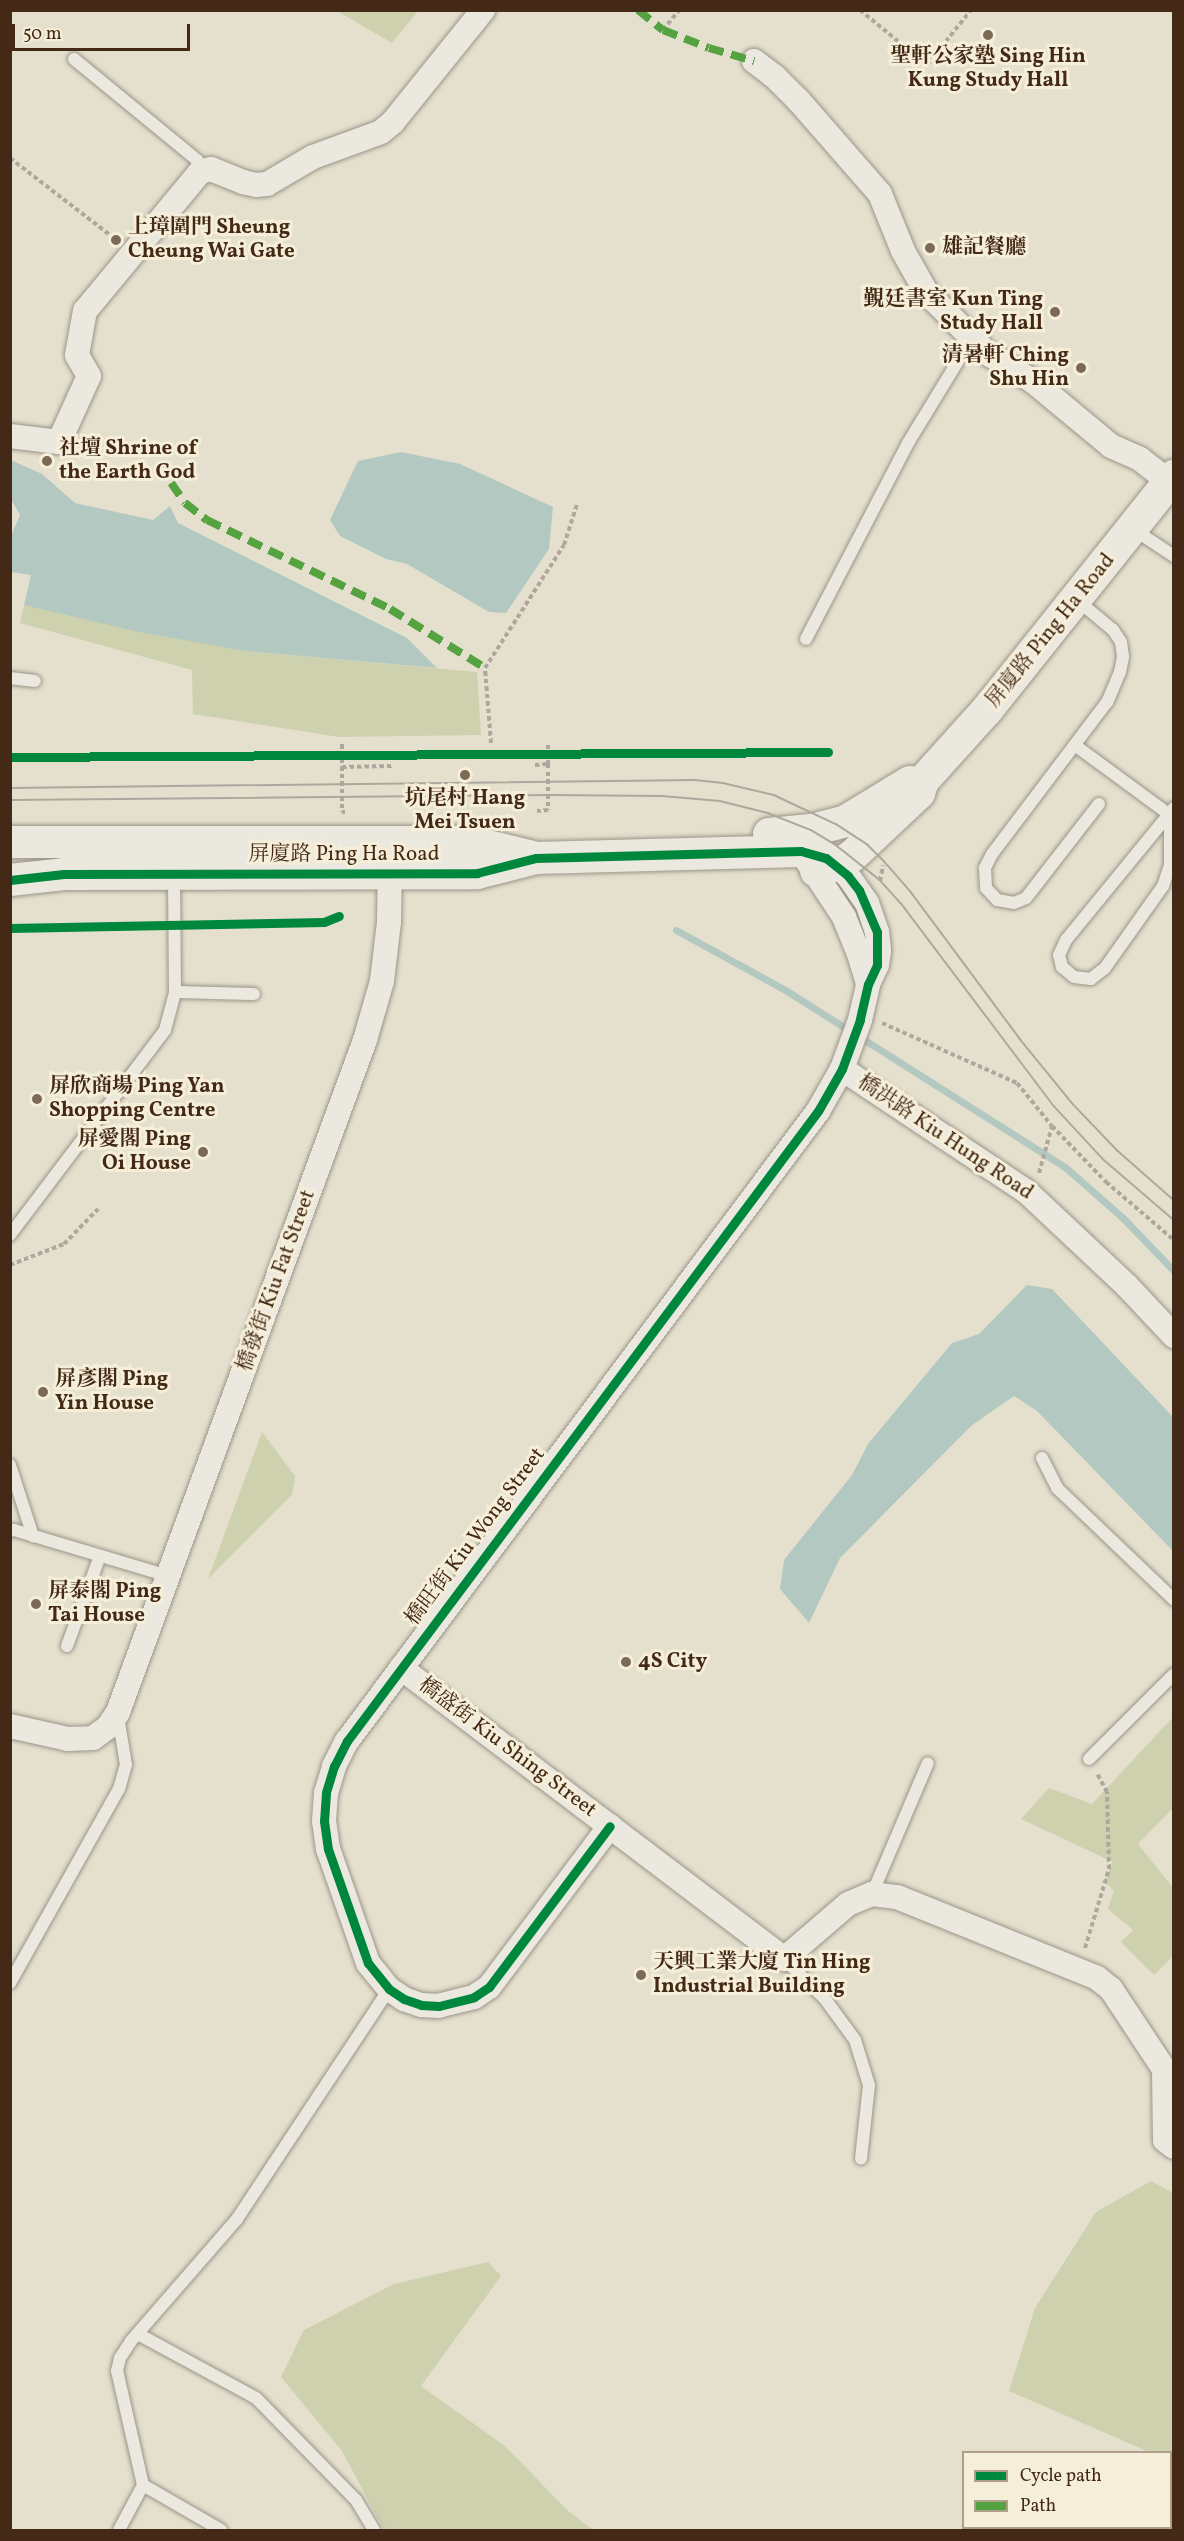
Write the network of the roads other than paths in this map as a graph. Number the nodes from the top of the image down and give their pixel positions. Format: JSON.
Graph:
{"nodes":[{"id":1,"x":476,"y":13,"type":"edge"},
{"id":2,"x":74,"y":59,"type":"dead end"},
{"id":3,"x":753,"y":61,"type":"dead end"},
{"id":4,"x":205,"y":170,"type":"junction"},
{"id":5,"x":972,"y":338,"type":"junction"},
{"id":6,"x":10,"y":436,"type":"edge"},
{"id":7,"x":1172,"y":481,"type":"edge"},
{"id":8,"x":1133,"y":529,"type":"junction"},
{"id":9,"x":1173,"y":556,"type":"edge"},
{"id":10,"x":1077,"y":600,"type":"junction"},
{"id":11,"x":806,"y":639,"type":"dead end"},
{"id":12,"x":10,"y":678,"type":"edge"},
{"id":13,"x":35,"y":681,"type":"dead end"},
{"id":14,"x":1076,"y":746,"type":"junction"},
{"id":15,"x":923,"y":781,"type":"junction"},
{"id":16,"x":1099,"y":804,"type":"dead end"},
{"id":17,"x":1172,"y":812,"type":"edge"},
{"id":18,"x":390,"y":840,"type":"junction"},
{"id":19,"x":10,"y":842,"type":"edge"},
{"id":20,"x":675,"y":855,"type":"junction"},
{"id":21,"x":812,"y":855,"type":"junction"},
{"id":22,"x":536,"y":858,"type":"junction"},
{"id":23,"x":174,"y":873,"type":"junction"},
{"id":24,"x":390,"y":873,"type":"junction"},
{"id":25,"x":18,"y":877,"type":"edge"},
{"id":26,"x":175,"y":992,"type":"junction"},
{"id":27,"x":254,"y":994,"type":"dead end"},
{"id":28,"x":844,"y":1063,"type":"junction"},
{"id":29,"x":10,"y":1235,"type":"edge"},
{"id":30,"x":1173,"y":1336,"type":"edge"},
{"id":31,"x":1042,"y":1458,"type":"dead end"},
{"id":32,"x":10,"y":1465,"type":"edge"},
{"id":33,"x":10,"y":1531,"type":"edge"},
{"id":34,"x":33,"y":1536,"type":"junction"},
{"id":35,"x":100,"y":1556,"type":"junction"},
{"id":36,"x":168,"y":1576,"type":"junction"},
{"id":37,"x":1173,"y":1600,"type":"edge"},
{"id":38,"x":67,"y":1646,"type":"dead end"},
{"id":39,"x":401,"y":1668,"type":"junction"},
{"id":40,"x":1173,"y":1674,"type":"edge"},
{"id":41,"x":118,"y":1712,"type":"junction"},
{"id":42,"x":10,"y":1726,"type":"edge"},
{"id":43,"x":1089,"y":1759,"type":"road end"},
{"id":44,"x":928,"y":1763,"type":"dead end"},
{"id":45,"x":610,"y":1826,"type":"junction"},
{"id":46,"x":872,"y":1894,"type":"junction"},
{"id":47,"x":784,"y":1959,"type":"junction"},
{"id":48,"x":10,"y":1983,"type":"edge"},
{"id":49,"x":389,"y":1989,"type":"junction"},
{"id":50,"x":1173,"y":2146,"type":"edge"},
{"id":51,"x":861,"y":2159,"type":"dead end"},
{"id":52,"x":138,"y":2334,"type":"junction"},
{"id":53,"x":143,"y":2486,"type":"junction"},
{"id":54,"x":119,"y":2530,"type":"edge"},
{"id":55,"x":221,"y":2530,"type":"edge"},
{"id":56,"x":374,"y":2530,"type":"edge"}],
"edges":[{"from":1,"to":4,"type":"street"},
{"from":2,"to":4,"type":"lane"},
{"from":3,"to":5,"type":"street"},
{"from":4,"to":6,"type":"street"},
{"from":5,"to":7,"type":"street"},
{"from":5,"to":11,"type":"lane"},
{"from":7,"to":8,"type":"street","name":"屏廈路 Ping Ha Road"},
{"from":8,"to":9,"type":"lane"},
{"from":8,"to":10,"type":"street","name":"屏廈路 Ping Ha Road"},
{"from":10,"to":14,"type":"lane"},
{"from":10,"to":15,"type":"street","name":"屏廈路 Ping Ha Road"},
{"from":12,"to":13,"type":"lane"},
{"from":14,"to":16,"type":"lane"},
{"from":14,"to":17,"type":"lane"},
{"from":15,"to":21,"type":"street","name":"屏廈路 Ping Ha Road"},
{"from":15,"to":21,"type":"street","name":"屏廈路 Ping Ha Road"},
{"from":17,"to":17,"type":"lane"},
{"from":18,"to":19,"type":"street","name":"屏廈路 Ping Ha Road"},
{"from":18,"to":22,"type":"street","name":"屏廈路 Ping Ha Road"},
{"from":18,"to":24,"type":"street","name":"橋發街 Kiu Fat Street"},
{"from":20,"to":21,"type":"street","name":"屏廈路 Ping Ha Road"},
{"from":20,"to":21,"type":"street","name":"屏廈路 Ping Ha Road"},
{"from":20,"to":22,"type":"street","name":"屏廈路 Ping Ha Road"},
{"from":21,"to":28,"type":"street","name":"橋旺街 Kiu Wong Street"},
{"from":22,"to":24,"type":"street","name":"屏廈路 Ping Ha Road"},
{"from":23,"to":24,"type":"street","name":"屏廈路 Ping Ha Road"},
{"from":23,"to":25,"type":"street","name":"屏廈路 Ping Ha Road"},
{"from":23,"to":26,"type":"lane"},
{"from":24,"to":36,"type":"street","name":"橋發街 Kiu Fat Street"},
{"from":26,"to":27,"type":"lane"},
{"from":26,"to":29,"type":"lane"},
{"from":28,"to":30,"type":"street","name":"橋洪路 Kiu Hung Road"},
{"from":28,"to":39,"type":"street","name":"橋旺街 Kiu Wong Street"},
{"from":31,"to":37,"type":"lane"},
{"from":32,"to":34,"type":"lane"},
{"from":33,"to":34,"type":"lane"},
{"from":34,"to":35,"type":"lane"},
{"from":35,"to":36,"type":"lane"},
{"from":35,"to":38,"type":"lane"},
{"from":36,"to":41,"type":"street","name":"橋發街 Kiu Fat Street"},
{"from":39,"to":45,"type":"street","name":"橋盛街 Kiu Shing Street"},
{"from":39,"to":49,"type":"street","name":"橋旺街 Kiu Wong Street"},
{"from":40,"to":43,"type":"lane"},
{"from":41,"to":42,"type":"street"},
{"from":41,"to":48,"type":"lane"},
{"from":44,"to":46,"type":"lane"},
{"from":45,"to":47,"type":"street","name":"橋盛街 Kiu Shing Street"},
{"from":45,"to":49,"type":"street","name":"橋旺街 Kiu Wong Street"},
{"from":46,"to":47,"type":"street"},
{"from":46,"to":50,"type":"street"},
{"from":47,"to":51,"type":"lane"},
{"from":49,"to":52,"type":"lane"},
{"from":52,"to":53,"type":"lane"},
{"from":52,"to":56,"type":"lane"},
{"from":53,"to":54,"type":"lane"},
{"from":53,"to":55,"type":"lane"}]}
